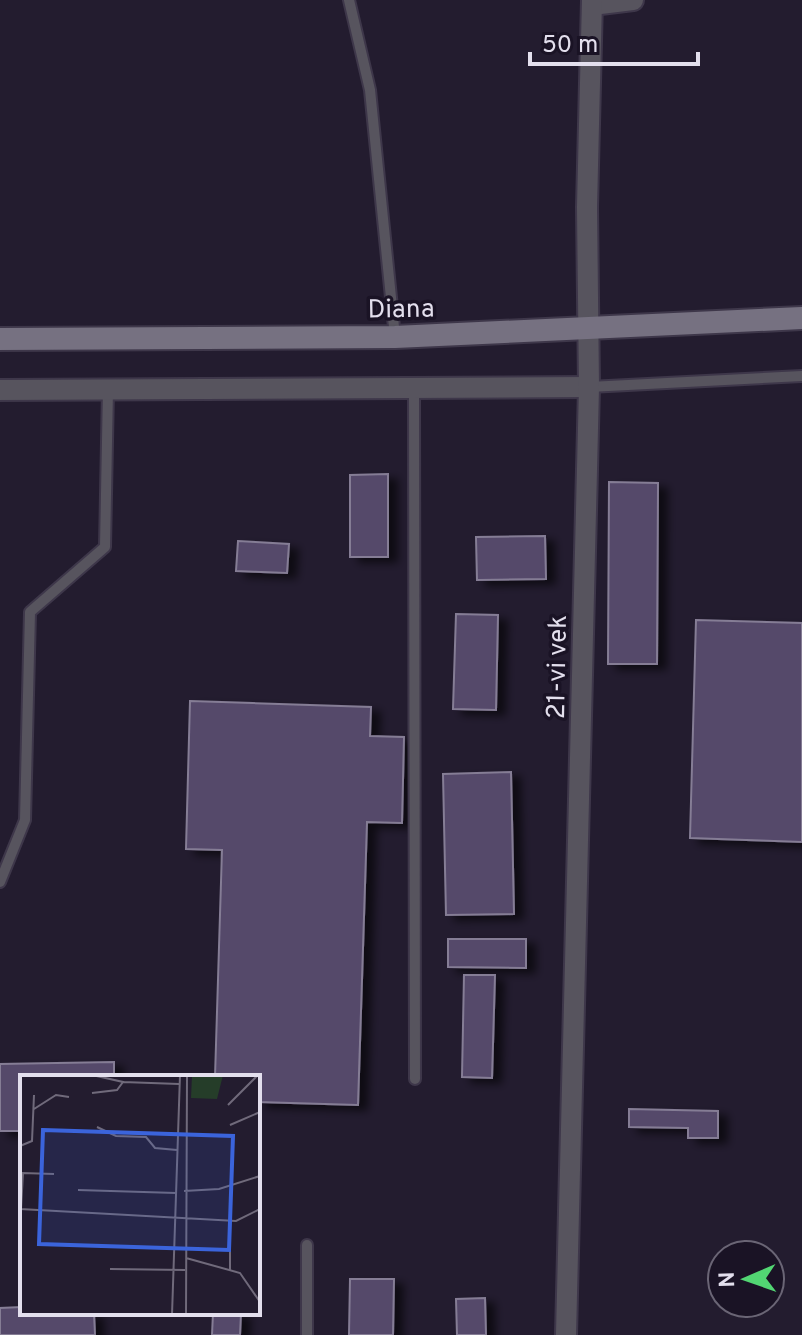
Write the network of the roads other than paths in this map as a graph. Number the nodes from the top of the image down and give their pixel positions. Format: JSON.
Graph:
{"nodes":[{"id":1,"x":349,"y":0,"type":"edge"},
{"id":2,"x":633,"y":0,"type":"edge"},
{"id":3,"x":592,"y":2,"type":"edge"},
{"id":4,"x":802,"y":318,"type":"edge"},
{"id":5,"x":589,"y":330,"type":"junction"},
{"id":6,"x":395,"y":337,"type":"junction"},
{"id":7,"x":0,"y":339,"type":"edge"},
{"id":8,"x":802,"y":376,"type":"edge"},
{"id":9,"x":414,"y":385,"type":"junction"},
{"id":10,"x":589,"y":387,"type":"junction"},
{"id":11,"x":108,"y":389,"type":"junction"},
{"id":12,"x":0,"y":390,"type":"edge"},
{"id":13,"x":0,"y":882,"type":"edge"},
{"id":14,"x":415,"y":1079,"type":"dead end"},
{"id":15,"x":307,"y":1245,"type":"dead end"},
{"id":16,"x":307,"y":1335,"type":"edge"},
{"id":17,"x":566,"y":1335,"type":"edge"}],
"edges":[{"from":1,"to":6,"type":"lane"},
{"from":2,"to":3,"type":"street"},
{"from":3,"to":5,"type":"street","name":"21-vi vek"},
{"from":4,"to":5,"type":"main road","name":"Diana"},
{"from":5,"to":6,"type":"main road","name":"Diana"},
{"from":5,"to":10,"type":"street","name":"21-vi vek"},
{"from":6,"to":7,"type":"main road","name":"Diana"},
{"from":8,"to":10,"type":"lane"},
{"from":9,"to":10,"type":"street"},
{"from":9,"to":11,"type":"street"},
{"from":9,"to":14,"type":"lane"},
{"from":10,"to":17,"type":"street","name":"21-vi vek"},
{"from":11,"to":12,"type":"street"},
{"from":11,"to":13,"type":"lane"},
{"from":15,"to":16,"type":"lane"}]}
